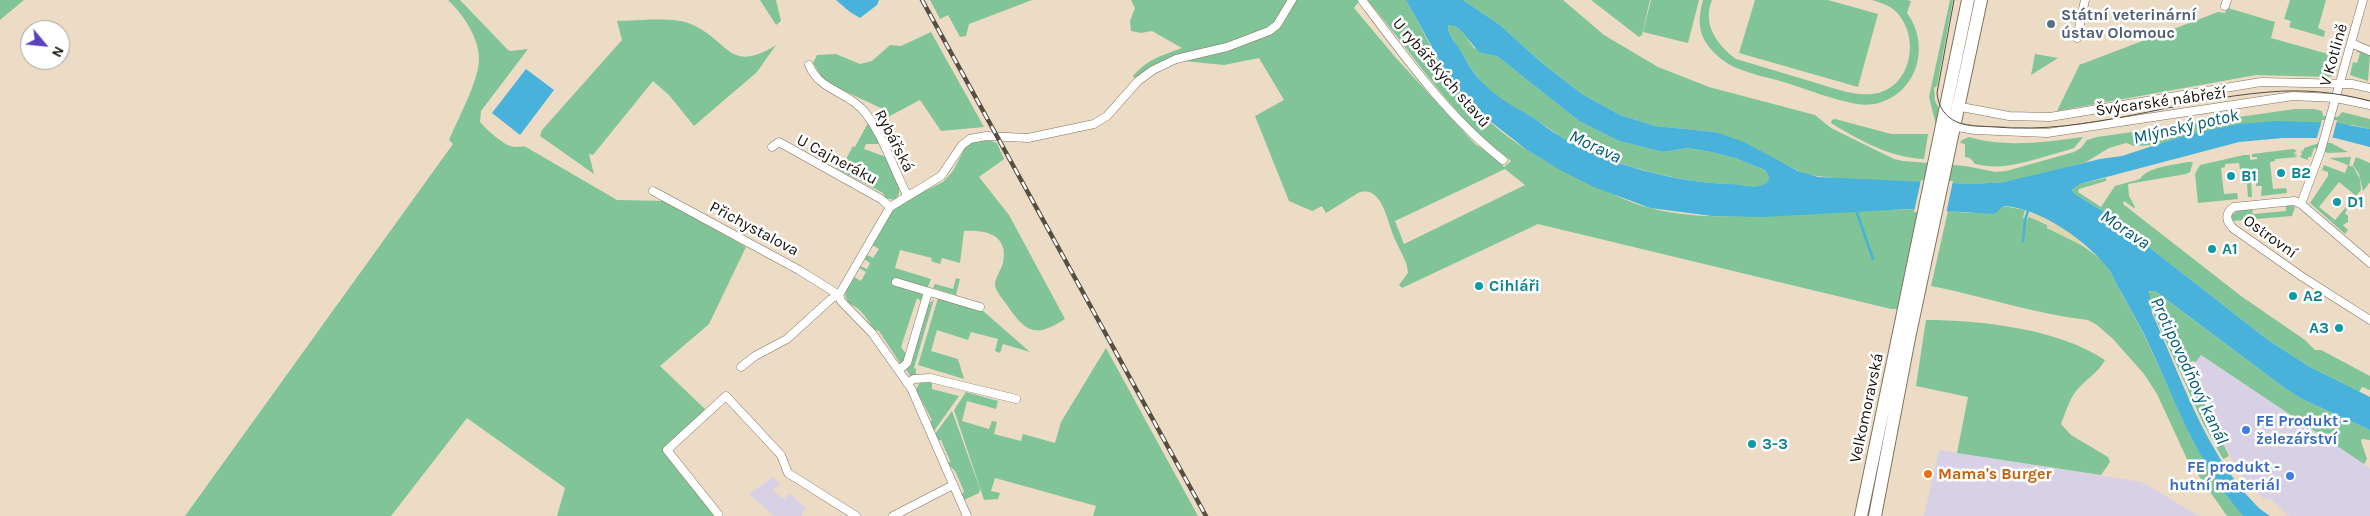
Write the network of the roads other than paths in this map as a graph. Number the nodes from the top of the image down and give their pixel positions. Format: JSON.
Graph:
{"nodes":[{"id":1,"x":1292,"y":0,"type":"edge"},
{"id":2,"x":1362,"y":0,"type":"edge"},
{"id":3,"x":1968,"y":0,"type":"edge"},
{"id":4,"x":1981,"y":0,"type":"edge"},
{"id":5,"x":2085,"y":0,"type":"edge"},
{"id":6,"x":2363,"y":0,"type":"edge"},
{"id":7,"x":2077,"y":38,"type":"dead end"},
{"id":8,"x":2352,"y":43,"type":"junction"},
{"id":9,"x":2370,"y":51,"type":"edge"},
{"id":10,"x":809,"y":64,"type":"dead end"},
{"id":11,"x":2340,"y":84,"type":"junction"},
{"id":12,"x":2370,"y":88,"type":"edge"},
{"id":13,"x":2336,"y":98,"type":"junction"},
{"id":14,"x":1953,"y":105,"type":"junction"},
{"id":15,"x":2370,"y":105,"type":"edge"},
{"id":16,"x":1949,"y":125,"type":"junction"},
{"id":17,"x":772,"y":147,"type":"dead end"},
{"id":18,"x":1504,"y":160,"type":"dead end"},
{"id":19,"x":654,"y":191,"type":"dead end"},
{"id":20,"x":907,"y":195,"type":"junction"},
{"id":21,"x":2301,"y":204,"type":"junction"},
{"id":22,"x":890,"y":207,"type":"junction"},
{"id":23,"x":2370,"y":263,"type":"edge"},
{"id":24,"x":896,"y":282,"type":"dead end"},
{"id":25,"x":928,"y":292,"type":"junction"},
{"id":26,"x":839,"y":295,"type":"junction"},
{"id":27,"x":980,"y":306,"type":"dead end"},
{"id":28,"x":1910,"y":308,"type":"junction"},
{"id":29,"x":2370,"y":320,"type":"edge"},
{"id":30,"x":741,"y":367,"type":"dead end"},
{"id":31,"x":899,"y":370,"type":"junction"},
{"id":32,"x":908,"y":383,"type":"junction"},
{"id":33,"x":1016,"y":399,"type":"dead end"},
{"id":34,"x":953,"y":484,"type":"junction"},
{"id":35,"x":718,"y":514,"type":"dead end"},
{"id":36,"x":846,"y":514,"type":"edge"},
{"id":37,"x":856,"y":516,"type":"edge"},
{"id":38,"x":893,"y":516,"type":"edge"},
{"id":39,"x":967,"y":516,"type":"edge"},
{"id":40,"x":1861,"y":516,"type":"edge"},
{"id":41,"x":1874,"y":516,"type":"edge"}],
"edges":[{"from":1,"to":20,"type":"street"},
{"from":2,"to":18,"type":"street","name":"U rybářských stavů"},
{"from":3,"to":14,"type":"main road"},
{"from":4,"to":14,"type":"main road"},
{"from":5,"to":7,"type":"street"},
{"from":6,"to":8,"type":"street","name":"V Kotlině"},
{"from":8,"to":9,"type":"street"},
{"from":8,"to":11,"type":"street","name":"V Kotlině"},
{"from":10,"to":20,"type":"street","name":"Rybářská"},
{"from":11,"to":12,"type":"street","name":"Švýcarské nábřeží"},
{"from":11,"to":13,"type":"street","name":"V Kotlině"},
{"from":11,"to":14,"type":"street","name":"Švýcarské nábřeží"},
{"from":13,"to":15,"type":"street","name":"Švýcarské nábřeží"},
{"from":13,"to":16,"type":"street","name":"Švýcarské nábřeží"},
{"from":13,"to":21,"type":"street","name":"V Kotlině"},
{"from":14,"to":16,"type":"main road"},
{"from":16,"to":28,"type":"main road"},
{"from":17,"to":22,"type":"street","name":"U Cajneráku"},
{"from":19,"to":26,"type":"street","name":"Přichystalova"},
{"from":20,"to":22,"type":"street"},
{"from":21,"to":23,"type":"street"},
{"from":21,"to":29,"type":"street","name":"Ostrovní"},
{"from":22,"to":26,"type":"street"},
{"from":24,"to":25,"type":"street"},
{"from":25,"to":27,"type":"street"},
{"from":25,"to":31,"type":"street"},
{"from":26,"to":30,"type":"street"},
{"from":26,"to":31,"type":"street","name":"Přichystalova"},
{"from":28,"to":40,"type":"main road","name":"Velkomoravská"},
{"from":28,"to":41,"type":"main road","name":"Velkomoravská"},
{"from":31,"to":32,"type":"street","name":"Přichystalova"},
{"from":32,"to":33,"type":"street"},
{"from":32,"to":34,"type":"street","name":"Přichystalova"},
{"from":34,"to":38,"type":"street"},
{"from":34,"to":39,"type":"street","name":"Přichystalova"},
{"from":35,"to":36,"type":"street"},
{"from":36,"to":37,"type":"street"}]}
